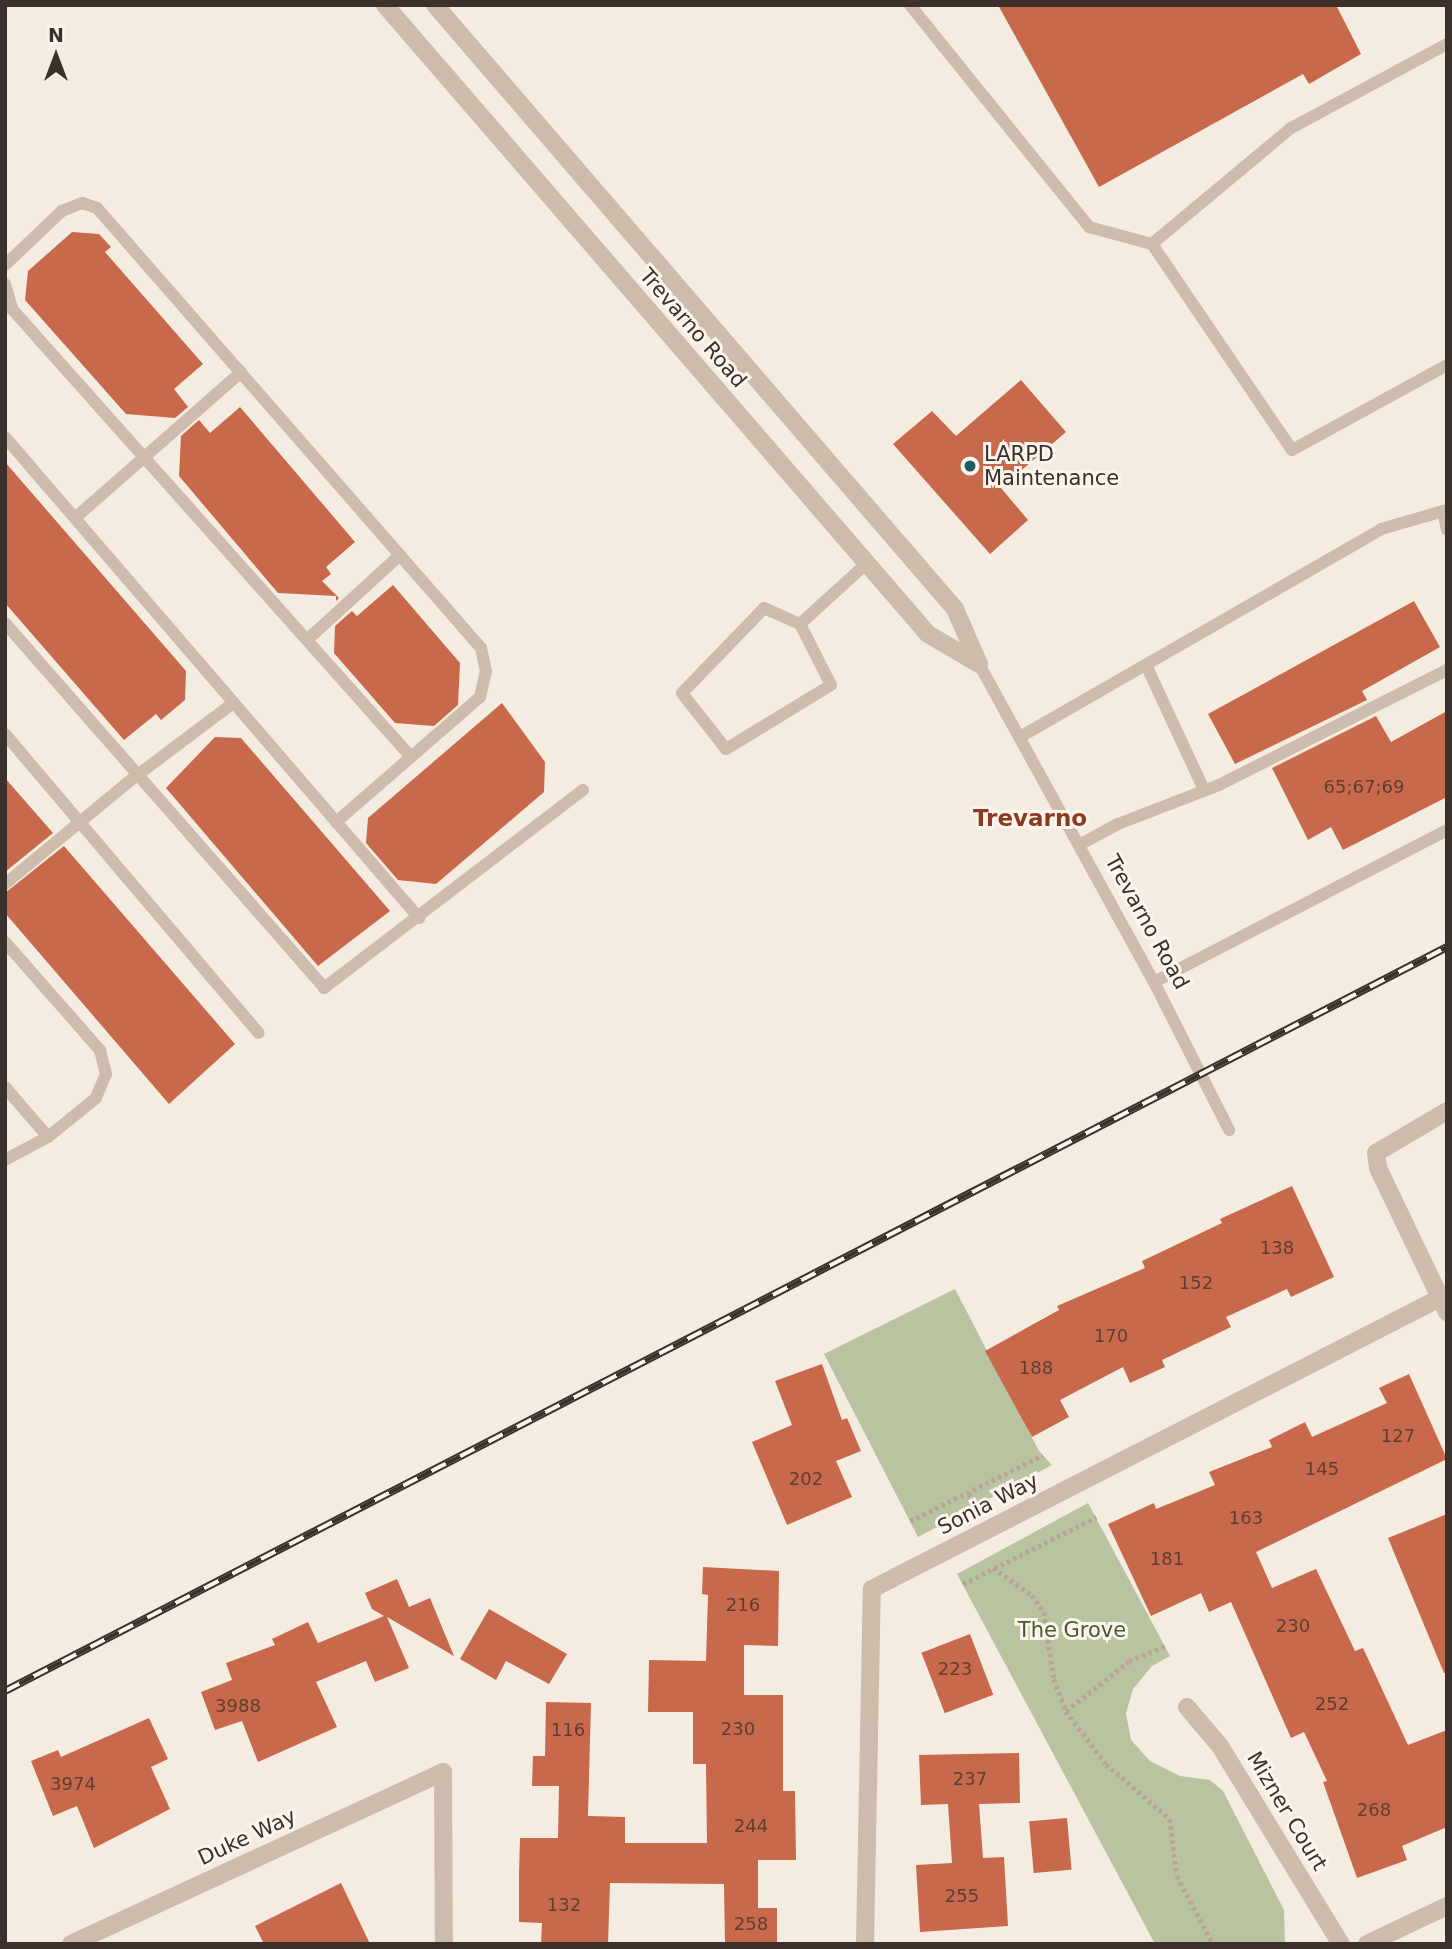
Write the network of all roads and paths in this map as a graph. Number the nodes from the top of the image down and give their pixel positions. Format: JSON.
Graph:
{"nodes":[{"id":1,"x":385,"y":5,"type":"edge"},
{"id":2,"x":435,"y":5,"type":"edge"},
{"id":3,"x":910,"y":5,"type":"edge"},
{"id":4,"x":1447,"y":44,"type":"edge"},
{"id":5,"x":1152,"y":244,"type":"junction"},
{"id":6,"x":5,"y":264,"type":"edge"},
{"id":7,"x":5,"y":284,"type":"edge"},
{"id":8,"x":1447,"y":365,"type":"edge"},
{"id":9,"x":241,"y":372,"type":"junction"},
{"id":10,"x":5,"y":437,"type":"edge"},
{"id":11,"x":144,"y":457,"type":"junction"},
{"id":12,"x":1445,"y":511,"type":"edge"},
{"id":13,"x":75,"y":518,"type":"junction"},
{"id":14,"x":1447,"y":530,"type":"edge"},
{"id":15,"x":400,"y":555,"type":"junction"},
{"id":16,"x":866,"y":564,"type":"junction"},
{"id":17,"x":5,"y":623,"type":"edge"},
{"id":18,"x":800,"y":624,"type":"junction"},
{"id":19,"x":307,"y":640,"type":"junction"},
{"id":20,"x":979,"y":664,"type":"junction"},
{"id":21,"x":1147,"y":667,"type":"junction"},
{"id":22,"x":1446,"y":670,"type":"edge"},
{"id":23,"x":233,"y":703,"type":"junction"},
{"id":24,"x":5,"y":734,"type":"edge"},
{"id":25,"x":1020,"y":737,"type":"junction"},
{"id":26,"x":411,"y":757,"type":"junction"},
{"id":27,"x":137,"y":776,"type":"junction"},
{"id":28,"x":583,"y":790,"type":"dead end"},
{"id":29,"x":1204,"y":790,"type":"junction"},
{"id":30,"x":79,"y":821,"type":"junction"},
{"id":31,"x":336,"y":822,"type":"junction"},
{"id":32,"x":1447,"y":830,"type":"edge"},
{"id":33,"x":1079,"y":845,"type":"junction"},
{"id":34,"x":5,"y":884,"type":"edge"},
{"id":35,"x":419,"y":918,"type":"junction"},
{"id":36,"x":5,"y":942,"type":"edge"},
{"id":37,"x":1154,"y":982,"type":"junction"},
{"id":38,"x":259,"y":1033,"type":"dead end"},
{"id":39,"x":5,"y":1087,"type":"edge"},
{"id":40,"x":1447,"y":1111,"type":"edge"},
{"id":41,"x":1229,"y":1130,"type":"dead end"},
{"id":42,"x":48,"y":1137,"type":"junction"},
{"id":43,"x":5,"y":1160,"type":"edge"},
{"id":44,"x":1443,"y":1305,"type":"edge"},
{"id":45,"x":1043,"y":1455,"type":"dead end"},
{"id":46,"x":1096,"y":1517,"type":"dead end"},
{"id":47,"x":910,"y":1521,"type":"dead end"},
{"id":48,"x":993,"y":1568,"type":"junction"},
{"id":49,"x":963,"y":1584,"type":"dead end"},
{"id":50,"x":1165,"y":1646,"type":"dead end"},
{"id":51,"x":1187,"y":1707,"type":"dead end"},
{"id":52,"x":1066,"y":1711,"type":"junction"},
{"id":53,"x":1447,"y":1906,"type":"edge"},
{"id":54,"x":71,"y":1944,"type":"edge"},
{"id":55,"x":444,"y":1944,"type":"edge"},
{"id":56,"x":865,"y":1944,"type":"edge"},
{"id":57,"x":1213,"y":1944,"type":"edge"},
{"id":58,"x":1341,"y":1944,"type":"edge"},
{"id":59,"x":1367,"y":1944,"type":"edge"}],
"edges":[{"from":1,"to":16,"type":"street","name":"Trevarno Road"},
{"from":2,"to":20,"type":"street","name":"Trevarno Road"},
{"from":3,"to":5,"type":"lane"},
{"from":4,"to":5,"type":"lane"},
{"from":5,"to":8,"type":"lane"},
{"from":6,"to":9,"type":"lane"},
{"from":7,"to":11,"type":"lane"},
{"from":9,"to":11,"type":"lane"},
{"from":9,"to":15,"type":"lane"},
{"from":10,"to":13,"type":"lane"},
{"from":11,"to":13,"type":"lane"},
{"from":11,"to":19,"type":"lane"},
{"from":12,"to":14,"type":"lane"},
{"from":12,"to":21,"type":"lane"},
{"from":13,"to":23,"type":"lane"},
{"from":15,"to":19,"type":"lane"},
{"from":15,"to":26,"type":"lane"},
{"from":16,"to":18,"type":"lane"},
{"from":16,"to":20,"type":"street","name":"Trevarno Road"},
{"from":17,"to":27,"type":"lane"},
{"from":18,"to":18,"type":"lane"},
{"from":19,"to":26,"type":"lane"},
{"from":20,"to":25,"type":"lane","name":"Trevarno Road"},
{"from":21,"to":25,"type":"lane"},
{"from":21,"to":29,"type":"lane"},
{"from":22,"to":29,"type":"lane"},
{"from":23,"to":27,"type":"lane"},
{"from":23,"to":31,"type":"lane"},
{"from":24,"to":30,"type":"lane"},
{"from":25,"to":33,"type":"lane","name":"Trevarno Road"},
{"from":26,"to":31,"type":"lane"},
{"from":27,"to":30,"type":"lane"},
{"from":27,"to":35,"type":"lane"},
{"from":28,"to":35,"type":"lane"},
{"from":29,"to":33,"type":"lane"},
{"from":30,"to":34,"type":"lane"},
{"from":30,"to":38,"type":"lane"},
{"from":31,"to":35,"type":"lane"},
{"from":32,"to":37,"type":"lane"},
{"from":33,"to":37,"type":"lane","name":"Trevarno Road"},
{"from":36,"to":42,"type":"lane"},
{"from":37,"to":41,"type":"lane","name":"Trevarno Road"},
{"from":39,"to":42,"type":"lane"},
{"from":40,"to":44,"type":"street"},
{"from":42,"to":43,"type":"lane"},
{"from":44,"to":56,"type":"street","name":"Sonia Way"},
{"from":45,"to":47,"type":"path"},
{"from":46,"to":48,"type":"path"},
{"from":48,"to":49,"type":"path"},
{"from":48,"to":52,"type":"path"},
{"from":50,"to":52,"type":"path"},
{"from":51,"to":58,"type":"street","name":"Mizner Court"},
{"from":52,"to":57,"type":"path"},
{"from":53,"to":59,"type":"street"},
{"from":54,"to":55,"type":"street","name":"Duke Way"}]}
